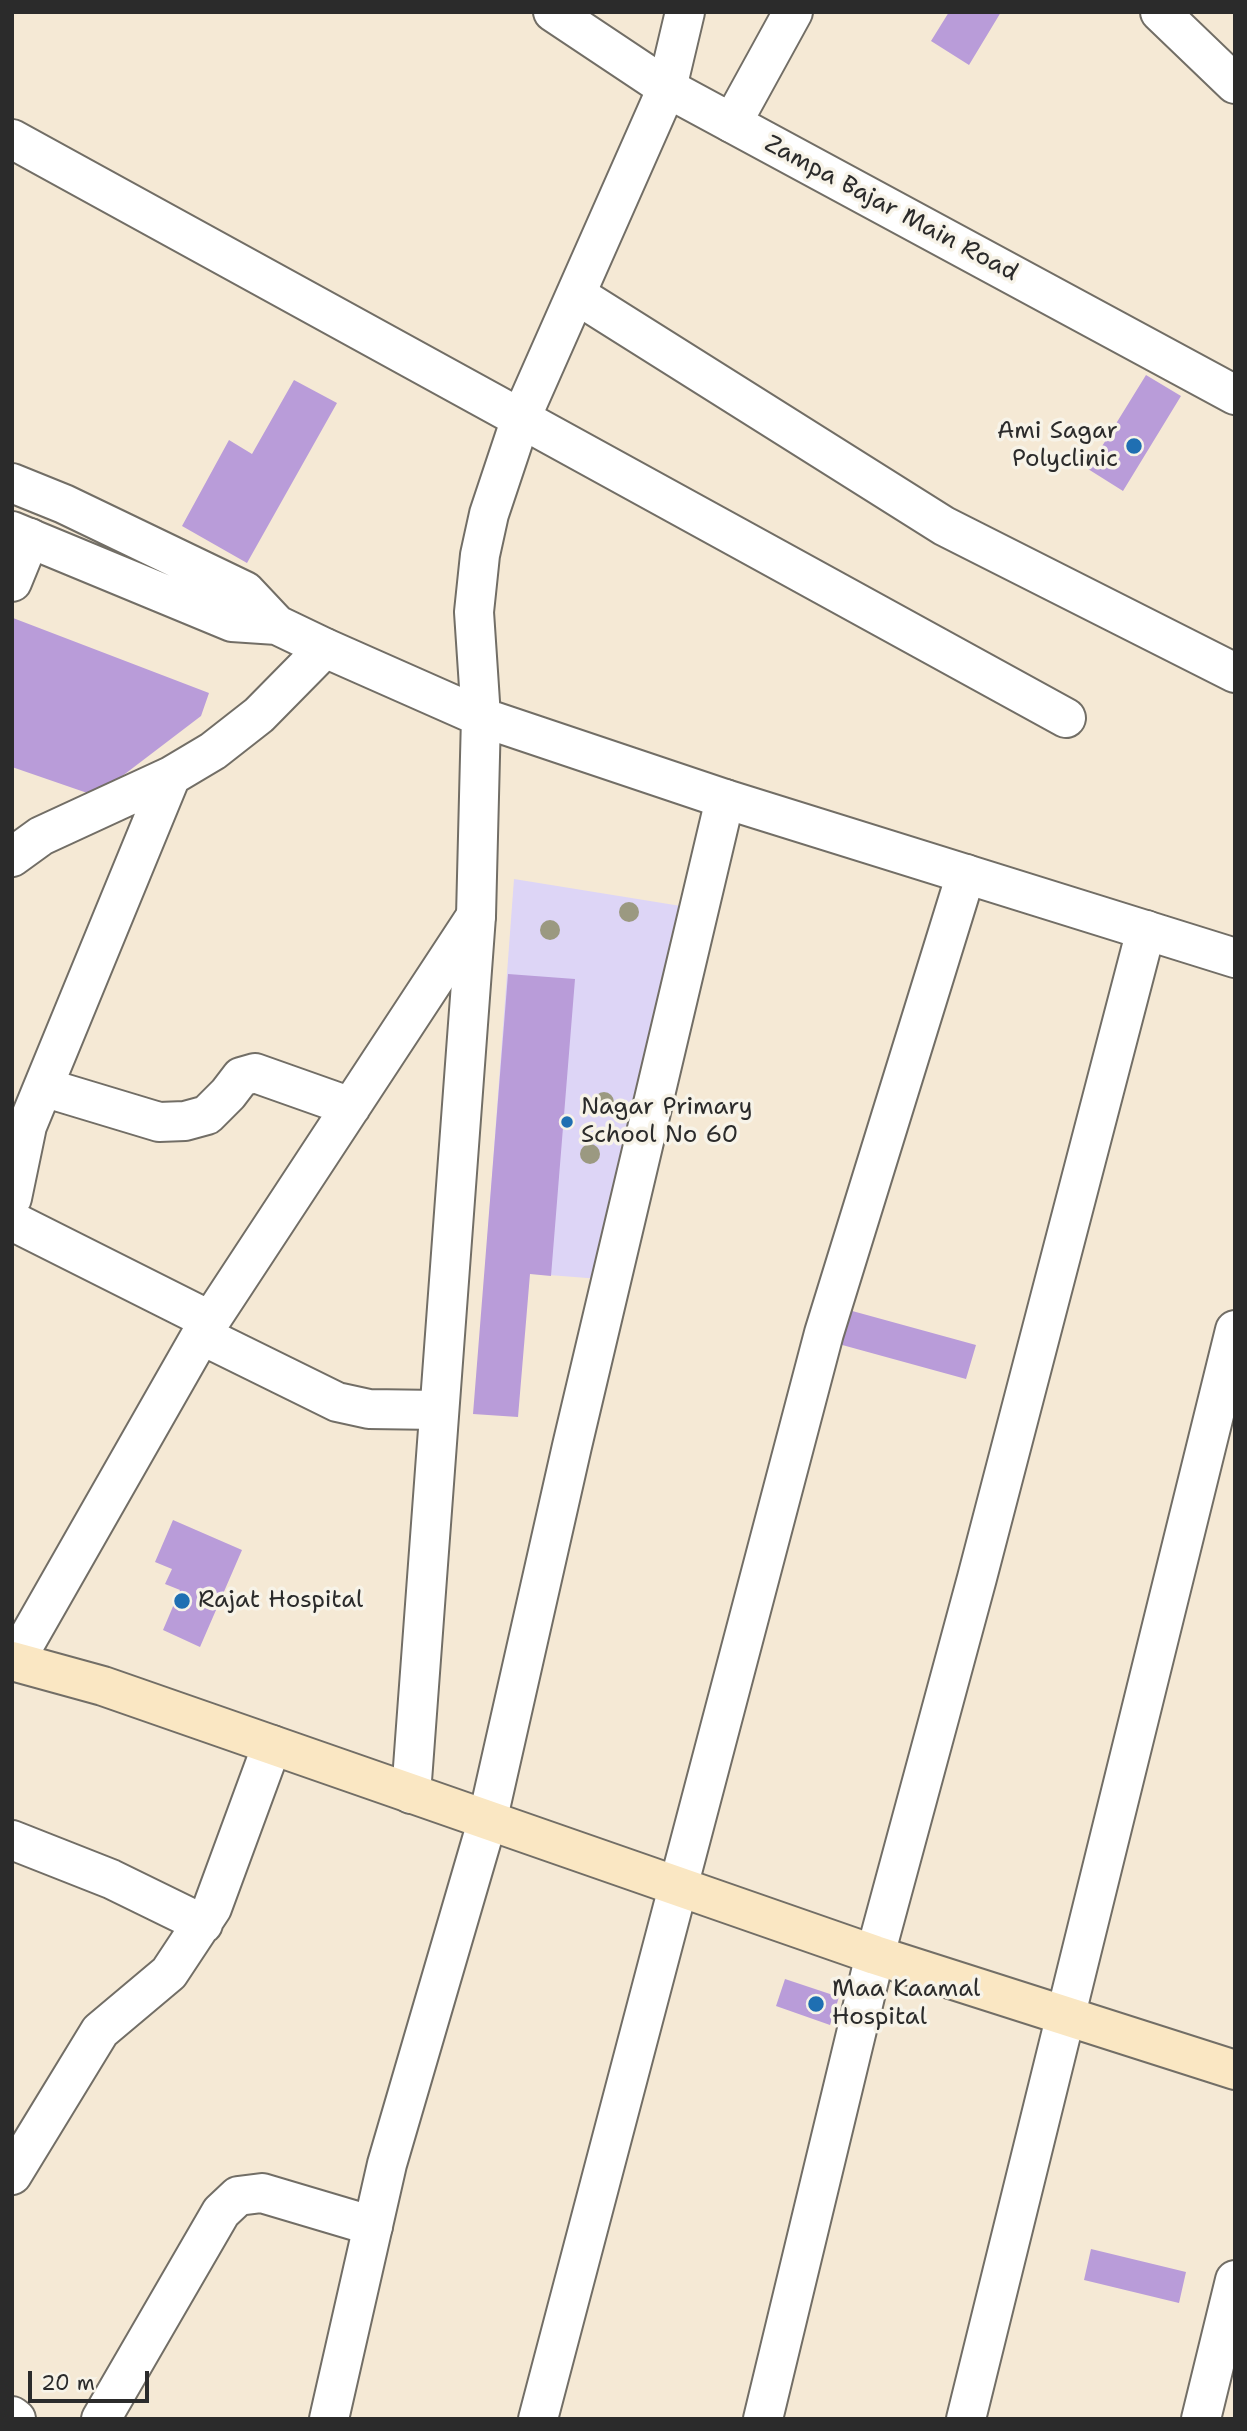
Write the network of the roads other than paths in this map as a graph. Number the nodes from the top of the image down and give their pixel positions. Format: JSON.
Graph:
{"nodes":[{"id":1,"x":553,"y":12,"type":"edge"},
{"id":2,"x":685,"y":12,"type":"edge"},
{"id":3,"x":793,"y":12,"type":"edge"},
{"id":4,"x":1160,"y":12,"type":"edge"},
{"id":5,"x":1235,"y":84,"type":"edge"},
{"id":6,"x":667,"y":88,"type":"junction"},
{"id":7,"x":732,"y":123,"type":"junction"},
{"id":8,"x":12,"y":139,"type":"edge"},
{"id":9,"x":577,"y":295,"type":"junction"},
{"id":10,"x":1235,"y":395,"type":"edge"},
{"id":11,"x":521,"y":418,"type":"junction"},
{"id":12,"x":12,"y":484,"type":"edge"},
{"id":13,"x":21,"y":535,"type":"edge"},
{"id":14,"x":12,"y":582,"type":"edge"},
{"id":15,"x":277,"y":625,"type":"junction"},
{"id":16,"x":325,"y":648,"type":"junction"},
{"id":17,"x":1235,"y":673,"type":"edge"},
{"id":18,"x":481,"y":717,"type":"junction"},
{"id":19,"x":1066,"y":718,"type":"dead end"},
{"id":20,"x":171,"y":776,"type":"junction"},
{"id":21,"x":725,"y":799,"type":"junction"},
{"id":22,"x":22,"y":842,"type":"edge"},
{"id":23,"x":966,"y":874,"type":"junction"},
{"id":24,"x":476,"y":916,"type":"junction"},
{"id":25,"x":1146,"y":930,"type":"junction"},
{"id":26,"x":1235,"y":958,"type":"edge"},
{"id":27,"x":43,"y":1087,"type":"junction"},
{"id":28,"x":351,"y":1107,"type":"junction"},
{"id":29,"x":12,"y":1198,"type":"edge"},
{"id":30,"x":12,"y":1221,"type":"edge"},
{"id":31,"x":206,"y":1328,"type":"junction"},
{"id":32,"x":1235,"y":1330,"type":"edge"},
{"id":33,"x":439,"y":1410,"type":"junction"},
{"id":34,"x":14,"y":1661,"type":"edge"},
{"id":35,"x":272,"y":1745,"type":"junction"},
{"id":36,"x":411,"y":1794,"type":"junction"},
{"id":37,"x":487,"y":1822,"type":"junction"},
{"id":38,"x":12,"y":1840,"type":"edge"},
{"id":39,"x":678,"y":1887,"type":"junction"},
{"id":40,"x":202,"y":1924,"type":"junction"},
{"id":41,"x":875,"y":1955,"type":"junction"},
{"id":42,"x":1068,"y":2015,"type":"junction"},
{"id":43,"x":1235,"y":2070,"type":"edge"},
{"id":44,"x":12,"y":2175,"type":"edge"},
{"id":45,"x":373,"y":2226,"type":"junction"},
{"id":46,"x":1235,"y":2280,"type":"edge"},
{"id":47,"x":101,"y":2419,"type":"edge"},
{"id":48,"x":329,"y":2419,"type":"edge"},
{"id":49,"x":538,"y":2419,"type":"edge"},
{"id":50,"x":763,"y":2419,"type":"edge"},
{"id":51,"x":966,"y":2419,"type":"edge"},
{"id":52,"x":1201,"y":2419,"type":"edge"}],
"edges":[{"from":1,"to":6,"type":"street","name":"Zampa Bajar Main Road"},
{"from":2,"to":6,"type":"street"},
{"from":3,"to":7,"type":"street"},
{"from":4,"to":5,"type":"street"},
{"from":6,"to":7,"type":"street","name":"Zampa Bajar Main Road"},
{"from":6,"to":9,"type":"street"},
{"from":7,"to":10,"type":"street","name":"Zampa Bajar Main Road"},
{"from":8,"to":11,"type":"street"},
{"from":9,"to":11,"type":"street"},
{"from":9,"to":17,"type":"street"},
{"from":11,"to":18,"type":"street"},
{"from":11,"to":19,"type":"street"},
{"from":12,"to":15,"type":"street"},
{"from":13,"to":14,"type":"street"},
{"from":13,"to":15,"type":"street"},
{"from":15,"to":16,"type":"street"},
{"from":16,"to":18,"type":"street"},
{"from":16,"to":20,"type":"street"},
{"from":18,"to":21,"type":"street"},
{"from":18,"to":24,"type":"street"},
{"from":20,"to":22,"type":"street"},
{"from":20,"to":27,"type":"street"},
{"from":21,"to":23,"type":"street"},
{"from":21,"to":37,"type":"street"},
{"from":23,"to":25,"type":"street"},
{"from":23,"to":39,"type":"street"},
{"from":24,"to":28,"type":"street"},
{"from":24,"to":33,"type":"street"},
{"from":25,"to":26,"type":"street"},
{"from":25,"to":41,"type":"street"},
{"from":27,"to":28,"type":"street"},
{"from":27,"to":29,"type":"street"},
{"from":28,"to":31,"type":"street"},
{"from":30,"to":31,"type":"street"},
{"from":31,"to":33,"type":"street"},
{"from":31,"to":34,"type":"street"},
{"from":32,"to":42,"type":"street"},
{"from":33,"to":36,"type":"street"},
{"from":34,"to":35,"type":"main road"},
{"from":35,"to":36,"type":"main road"},
{"from":35,"to":40,"type":"street"},
{"from":36,"to":37,"type":"main road"},
{"from":37,"to":39,"type":"main road"},
{"from":37,"to":45,"type":"street"},
{"from":38,"to":40,"type":"street"},
{"from":39,"to":41,"type":"main road"},
{"from":39,"to":49,"type":"street"},
{"from":40,"to":44,"type":"street"},
{"from":41,"to":42,"type":"main road"},
{"from":41,"to":50,"type":"street"},
{"from":42,"to":43,"type":"main road"},
{"from":42,"to":51,"type":"street"},
{"from":45,"to":47,"type":"street"},
{"from":45,"to":48,"type":"street"},
{"from":46,"to":52,"type":"street"}]}
